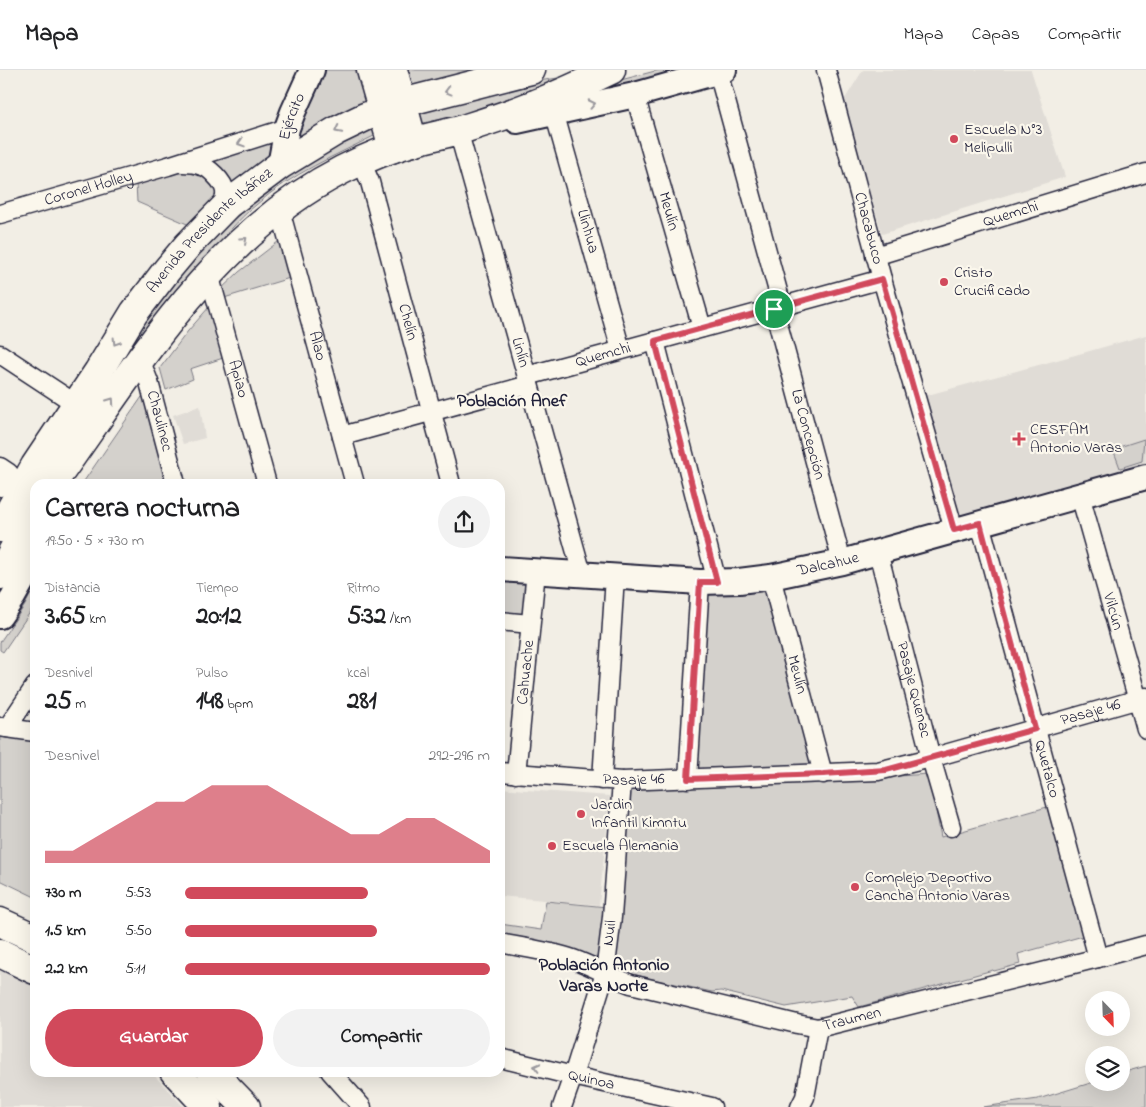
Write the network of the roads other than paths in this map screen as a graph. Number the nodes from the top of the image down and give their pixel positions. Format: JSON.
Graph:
{"nodes":[{"id":1,"x":312,"y":70,"type":"edge"},
{"id":2,"x":371,"y":70,"type":"edge"},
{"id":3,"x":393,"y":70,"type":"edge"},
{"id":4,"x":531,"y":70,"type":"edge"},
{"id":5,"x":611,"y":70,"type":"edge"},
{"id":6,"x":826,"y":70,"type":"edge"},
{"id":7,"x":721,"y":71,"type":"edge"},
{"id":8,"x":635,"y":95,"type":"junction"},
{"id":9,"x":392,"y":107,"type":"junction"},
{"id":10,"x":554,"y":112,"type":"junction"},
{"id":11,"x":287,"y":128,"type":"junction"},
{"id":12,"x":458,"y":130,"type":"junction"},
{"id":13,"x":403,"y":145,"type":"junction"},
{"id":14,"x":361,"y":161,"type":"junction"},
{"id":15,"x":179,"y":163,"type":"junction"},
{"id":16,"x":280,"y":165,"type":"junction"},
{"id":17,"x":1146,"y":173,"type":"edge"},
{"id":18,"x":280,"y":210,"type":"junction"},
{"id":19,"x":219,"y":212,"type":"junction"},
{"id":20,"x":0,"y":214,"type":"edge"},
{"id":21,"x":875,"y":256,"type":"junction"},
{"id":22,"x":209,"y":274,"type":"junction"},
{"id":23,"x":882,"y":279,"type":"junction"},
{"id":24,"x":778,"y":308,"type":"junction"},
{"id":25,"x":702,"y":328,"type":"junction"},
{"id":26,"x":655,"y":341,"type":"junction"},
{"id":27,"x":621,"y":350,"type":"junction"},
{"id":28,"x":0,"y":354,"type":"edge"},
{"id":29,"x":140,"y":359,"type":"junction"},
{"id":30,"x":528,"y":381,"type":"junction"},
{"id":31,"x":76,"y":404,"type":"junction"},
{"id":32,"x":432,"y":412,"type":"junction"},
{"id":33,"x":342,"y":436,"type":"junction"},
{"id":34,"x":76,"y":451,"type":"junction"},
{"id":35,"x":43,"y":475,"type":"edge"},
{"id":36,"x":1146,"y":477,"type":"edge"},
{"id":37,"x":68,"y":479,"type":"edge"},
{"id":38,"x":175,"y":479,"type":"edge"},
{"id":39,"x":266,"y":479,"type":"edge"},
{"id":40,"x":354,"y":479,"type":"edge"},
{"id":41,"x":450,"y":479,"type":"edge"},
{"id":42,"x":30,"y":491,"type":"edge"},
{"id":43,"x":1080,"y":495,"type":"junction"},
{"id":44,"x":0,"y":506,"type":"edge"},
{"id":45,"x":30,"y":518,"type":"edge"},
{"id":46,"x":980,"y":523,"type":"junction"},
{"id":47,"x":0,"y":528,"type":"edge"},
{"id":48,"x":954,"y":530,"type":"junction"},
{"id":49,"x":878,"y":552,"type":"junction"},
{"id":50,"x":842,"y":562,"type":"junction"},
{"id":51,"x":30,"y":567,"type":"edge"},
{"id":52,"x":505,"y":569,"type":"edge"},
{"id":53,"x":536,"y":571,"type":"junction"},
{"id":54,"x":0,"y":574,"type":"edge"},
{"id":55,"x":582,"y":574,"type":"junction"},
{"id":56,"x":615,"y":576,"type":"junction"},
{"id":57,"x":771,"y":577,"type":"junction"},
{"id":58,"x":709,"y":582,"type":"junction"},
{"id":59,"x":0,"y":616,"type":"edge"},
{"id":60,"x":505,"y":622,"type":"edge"},
{"id":61,"x":530,"y":624,"type":"junction"},
{"id":62,"x":30,"y":693,"type":"edge"},
{"id":63,"x":1142,"y":698,"type":"edge"},
{"id":64,"x":4,"y":727,"type":"edge"},
{"id":65,"x":1035,"y":729,"type":"junction"},
{"id":66,"x":1146,"y":729,"type":"edge"},
{"id":67,"x":30,"y":731,"type":"edge"},
{"id":68,"x":931,"y":758,"type":"junction"},
{"id":69,"x":508,"y":773,"type":"edge"},
{"id":70,"x":823,"y":774,"type":"junction"},
{"id":71,"x":688,"y":779,"type":"junction"},
{"id":72,"x":602,"y":780,"type":"junction"},
{"id":73,"x":622,"y":781,"type":"junction"},
{"id":74,"x":951,"y":827,"type":"dead end"},
{"id":75,"x":0,"y":922,"type":"edge"},
{"id":76,"x":30,"y":936,"type":"edge"},
{"id":77,"x":505,"y":944,"type":"edge"},
{"id":78,"x":1146,"y":945,"type":"edge"},
{"id":79,"x":0,"y":953,"type":"edge"},
{"id":80,"x":1098,"y":958,"type":"junction"},
{"id":81,"x":30,"y":968,"type":"edge"},
{"id":82,"x":604,"y":973,"type":"junction"},
{"id":83,"x":818,"y":1028,"type":"junction"},
{"id":84,"x":505,"y":1059,"type":"edge"},
{"id":85,"x":573,"y":1076,"type":"junction"},
{"id":86,"x":180,"y":1077,"type":"edge"},
{"id":87,"x":217,"y":1077,"type":"edge"},
{"id":88,"x":335,"y":1077,"type":"edge"},
{"id":89,"x":208,"y":1107,"type":"edge"},
{"id":90,"x":246,"y":1107,"type":"edge"},
{"id":91,"x":362,"y":1107,"type":"edge"},
{"id":92,"x":562,"y":1107,"type":"edge"},
{"id":93,"x":712,"y":1107,"type":"edge"},
{"id":94,"x":800,"y":1107,"type":"edge"}],
"edges":[{"from":1,"to":11,"type":"street","name":"Ejército"},
{"from":2,"to":9,"type":"main road"},
{"from":3,"to":9,"type":"main road"},
{"from":4,"to":9,"type":"main road","name":"Avenida Presidente Ibáñez","one_way":true},
{"from":5,"to":12,"type":"main road","name":"Avenida Presidente Ibáñez"},
{"from":6,"to":21,"type":"street","name":"Chacabuco"},
{"from":7,"to":8,"type":"street","name":"Avenida Presidente Ibáñez"},
{"from":7,"to":24,"type":"street","name":"La Concepción"},
{"from":10,"to":8,"type":"street","name":"Avenida Presidente Ibáñez","one_way":true},
{"from":8,"to":25,"type":"street","name":"Meulín"},
{"from":9,"to":13,"type":"main road"},
{"from":9,"to":16,"type":"main road","name":"Avenida Presidente Ibáñez","one_way":true},
{"from":10,"to":12,"type":"street","name":"Avenida Presidente Ibáñez"},
{"from":10,"to":27,"type":"street","name":"Llinhua"},
{"from":11,"to":15,"type":"street","name":"Coronel Holley","one_way":true},
{"from":11,"to":16,"type":"street","name":"Ejército"},
{"from":12,"to":13,"type":"main road","name":"Avenida Presidente Ibáñez"},
{"from":12,"to":30,"type":"street","name":"Linlín"},
{"from":13,"to":14,"type":"main road","name":"Avenida Presidente Ibáñez"},
{"from":14,"to":18,"type":"main road","name":"Avenida Presidente Ibáñez"},
{"from":14,"to":32,"type":"street","name":"Chelín"},
{"from":15,"to":19,"type":"street","name":"Coronel Holley"},
{"from":15,"to":20,"type":"street","name":"Coronel Holley"},
{"from":16,"to":19,"type":"main road","name":"Avenida Presidente Ibáñez"},
{"from":17,"to":21,"type":"street","name":"Quemchi"},
{"from":22,"to":18,"type":"main road","name":"Avenida Presidente Ibáñez","one_way":true},
{"from":18,"to":33,"type":"street","name":"Alao"},
{"from":19,"to":31,"type":"main road","name":"Avenida Presidente Ibáñez","one_way":true},
{"from":21,"to":23,"type":"street","name":"Chacabuco"},
{"from":22,"to":29,"type":"main road","name":"Avenida Presidente Ibáñez"},
{"from":22,"to":39,"type":"street","name":"Apiao"},
{"from":23,"to":24,"type":"street","name":"Quemchi"},
{"from":23,"to":48,"type":"street","name":"Chacabuco"},
{"from":24,"to":25,"type":"street","name":"Quemchi"},
{"from":24,"to":50,"type":"street","name":"La Concepción"},
{"from":25,"to":26,"type":"street","name":"Quemchi"},
{"from":26,"to":27,"type":"street","name":"Quemchi"},
{"from":26,"to":58,"type":"street"},
{"from":27,"to":30,"type":"street","name":"Quemchi"},
{"from":28,"to":31,"type":"street"},
{"from":34,"to":29,"type":"main road","name":"Avenida Presidente Ibáñez","one_way":true},
{"from":29,"to":38,"type":"street","name":"Chaulinec"},
{"from":30,"to":32,"type":"street","name":"Quemchi"},
{"from":30,"to":55,"type":"street","name":"Linlín"},
{"from":31,"to":35,"type":"main road","name":"Avenida Presidente Ibáñez"},
{"from":32,"to":33,"type":"street","name":"Quemchi"},
{"from":32,"to":41,"type":"street","name":"Chelín"},
{"from":33,"to":40,"type":"street","name":"Alao"},
{"from":34,"to":35,"type":"main road","name":"Avenida Presidente Ibáñez"},
{"from":34,"to":37,"type":"main road"},
{"from":35,"to":44,"type":"main road"},
{"from":36,"to":43,"type":"street","name":"Dalcahue"},
{"from":42,"to":47,"type":"main road","name":"Avenida Presidente Ibáñez"},
{"from":43,"to":46,"type":"street","name":"Dalcahue"},
{"from":43,"to":63,"type":"street","name":"Vilcún"},
{"from":45,"to":54,"type":"main road"},
{"from":46,"to":48,"type":"street","name":"Dalcahue"},
{"from":46,"to":65,"type":"street","name":"Quetalco"},
{"from":48,"to":49,"type":"street","name":"Dalcahue"},
{"from":49,"to":50,"type":"street","name":"Dalcahue"},
{"from":49,"to":68,"type":"street","name":"Pasaje Quenac"},
{"from":50,"to":57,"type":"street","name":"Dalcahue"},
{"from":51,"to":59,"type":"street"},
{"from":52,"to":53,"type":"street","name":"Dalcahue"},
{"from":53,"to":55,"type":"street","name":"Dalcahue"},
{"from":53,"to":61,"type":"street","name":"Cahuache"},
{"from":55,"to":56,"type":"street","name":"Dalcahue"},
{"from":56,"to":58,"type":"street","name":"Dalcahue"},
{"from":56,"to":72,"type":"street"},
{"from":57,"to":58,"type":"street","name":"Dalcahue"},
{"from":57,"to":70,"type":"street","name":"Meulín"},
{"from":58,"to":71,"type":"street"},
{"from":60,"to":61,"type":"street"},
{"from":61,"to":69,"type":"street","name":"Cahuache"},
{"from":62,"to":64,"type":"street"},
{"from":63,"to":65,"type":"street","name":"Pasaje 46"},
{"from":63,"to":66,"type":"street","name":"Vilcún"},
{"from":64,"to":67,"type":"street"},
{"from":65,"to":68,"type":"street","name":"Pasaje 46"},
{"from":65,"to":80,"type":"street","name":"Quetalco"},
{"from":68,"to":70,"type":"street","name":"Pasaje 46"},
{"from":68,"to":74,"type":"street","name":"Pasaje Quenac"},
{"from":69,"to":72,"type":"street","name":"Pasaje 46"},
{"from":70,"to":71,"type":"street","name":"Pasaje 46"},
{"from":71,"to":73,"type":"street","name":"Pasaje 46"},
{"from":72,"to":73,"type":"street","name":"Pasaje 46"},
{"from":73,"to":82,"type":"street","name":"Nuil"},
{"from":75,"to":76,"type":"main road"},
{"from":77,"to":82,"type":"street","name":"Traumen"},
{"from":78,"to":80,"type":"street","name":"Traumen"},
{"from":79,"to":81,"type":"main road"},
{"from":80,"to":83,"type":"street","name":"Traumen"},
{"from":82,"to":83,"type":"street","name":"Traumen"},
{"from":82,"to":85,"type":"street","name":"Nuil"},
{"from":83,"to":94,"type":"street"},
{"from":85,"to":84,"type":"street","name":"Quinoa","one_way":true},
{"from":85,"to":92,"type":"street","name":"Nuil"},
{"from":85,"to":93,"type":"street","name":"Quinoa"},
{"from":86,"to":89,"type":"main road"},
{"from":87,"to":90,"type":"main road"},
{"from":88,"to":91,"type":"street"}]}
